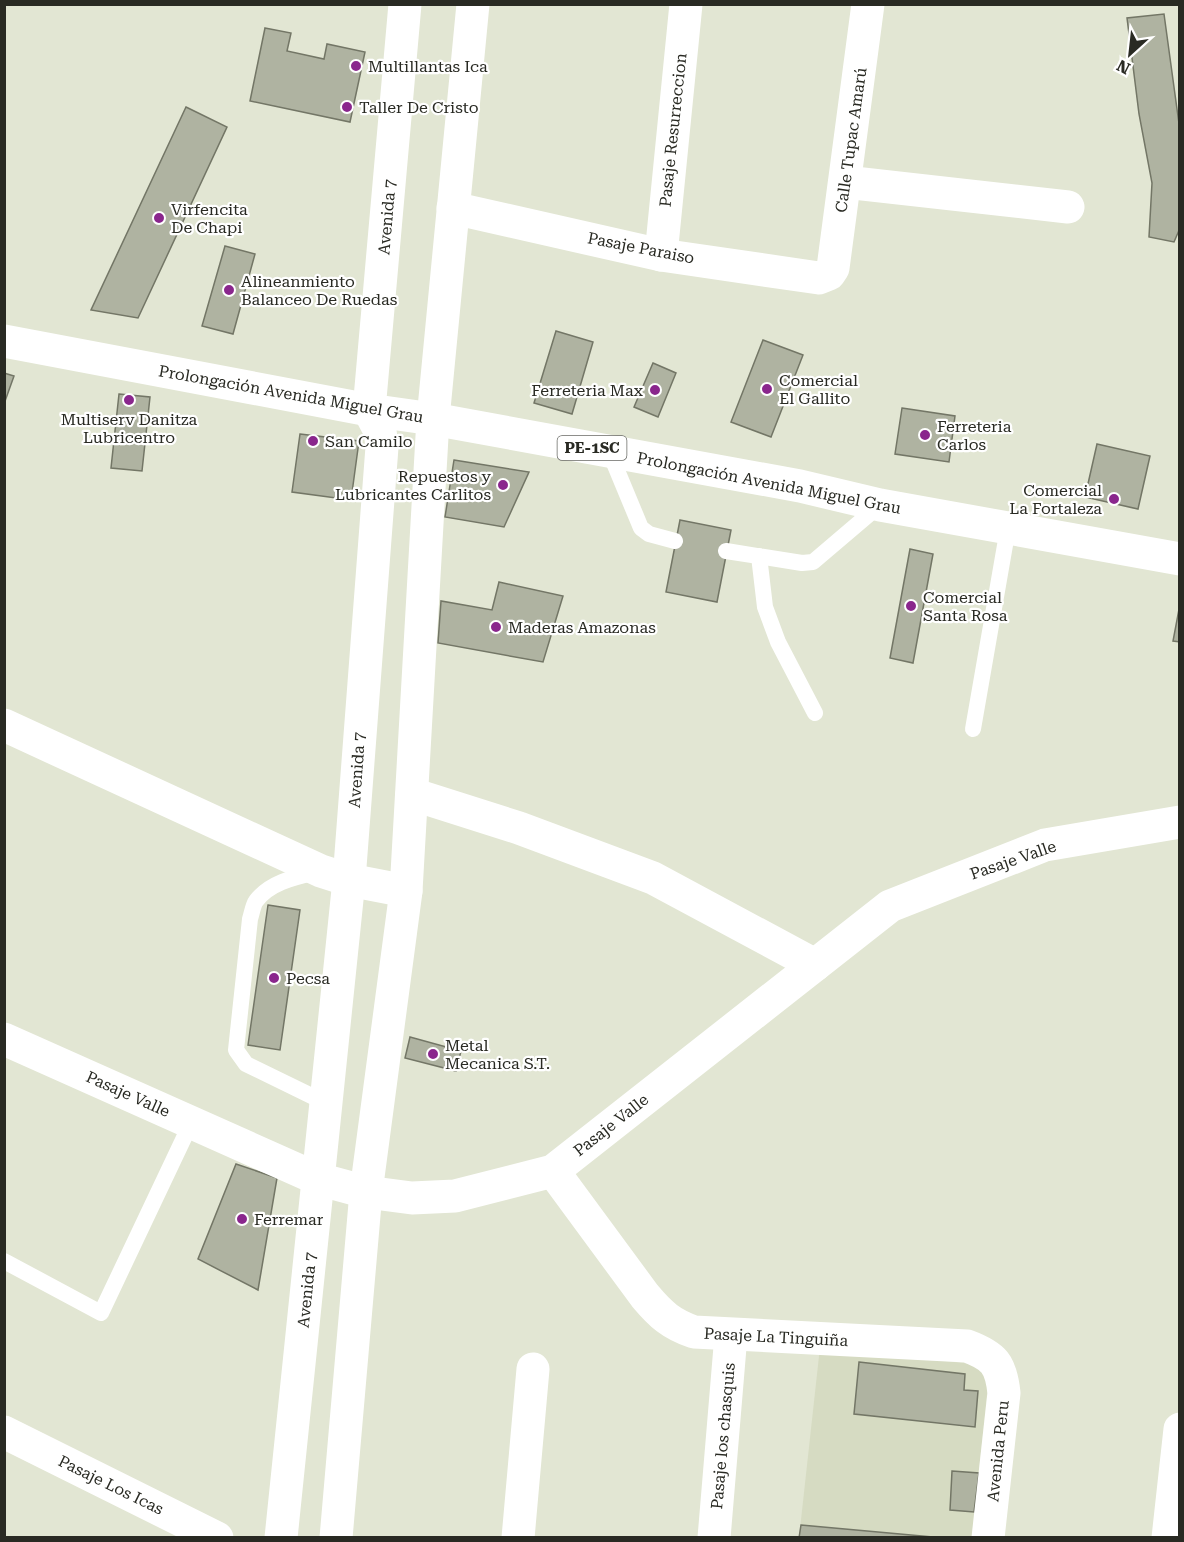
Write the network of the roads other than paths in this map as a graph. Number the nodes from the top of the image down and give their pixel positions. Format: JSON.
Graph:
{"nodes":[{"id":1,"x":405,"y":4,"type":"edge"},
{"id":2,"x":473,"y":4,"type":"edge"},
{"id":3,"x":686,"y":4,"type":"edge"},
{"id":4,"x":868,"y":4,"type":"edge"},
{"id":5,"x":845,"y":182,"type":"junction"},
{"id":6,"x":1068,"y":207,"type":"dead end"},
{"id":7,"x":453,"y":208,"type":"junction"},
{"id":8,"x":660,"y":255,"type":"junction"},
{"id":9,"x":829,"y":274,"type":"joint"},
{"id":10,"x":4,"y":341,"type":"edge"},
{"id":11,"x":369,"y":410,"type":"junction"},
{"id":12,"x":433,"y":419,"type":"junction"},
{"id":13,"x":609,"y":451,"type":"junction"},
{"id":14,"x":880,"y":506,"type":"junction"},
{"id":15,"x":1008,"y":528,"type":"junction"},
{"id":16,"x":675,"y":541,"type":"dead end"},
{"id":17,"x":726,"y":551,"type":"dead end"},
{"id":18,"x":759,"y":556,"type":"junction"},
{"id":19,"x":1179,"y":559,"type":"edge"},
{"id":20,"x":815,"y":713,"type":"dead end"},
{"id":21,"x":4,"y":725,"type":"edge"},
{"id":22,"x":973,"y":729,"type":"dead end"},
{"id":23,"x":412,"y":794,"type":"junction"},
{"id":24,"x":1179,"y":822,"type":"edge"},
{"id":25,"x":335,"y":875,"type":"junction"},
{"id":26,"x":406,"y":891,"type":"junction"},
{"id":27,"x":815,"y":965,"type":"junction"},
{"id":28,"x":4,"y":1039,"type":"edge"},
{"id":29,"x":326,"y":1103,"type":"junction"},
{"id":30,"x":191,"y":1123,"type":"junction"},
{"id":31,"x":553,"y":1171,"type":"junction"},
{"id":32,"x":318,"y":1179,"type":"junction"},
{"id":33,"x":366,"y":1192,"type":"junction"},
{"id":34,"x":4,"y":1261,"type":"edge"},
{"id":35,"x":731,"y":1335,"type":"junction"},
{"id":36,"x":997,"y":1365,"type":"joint"},
{"id":37,"x":533,"y":1369,"type":"dead end"},
{"id":38,"x":1179,"y":1429,"type":"edge"},
{"id":39,"x":4,"y":1432,"type":"edge"},
{"id":40,"x":217,"y":1538,"type":"edge"},
{"id":41,"x":281,"y":1538,"type":"edge"},
{"id":42,"x":336,"y":1538,"type":"edge"},
{"id":43,"x":518,"y":1538,"type":"edge"},
{"id":44,"x":714,"y":1538,"type":"edge"},
{"id":45,"x":988,"y":1538,"type":"edge"},
{"id":46,"x":1168,"y":1538,"type":"edge"}],
"edges":[{"from":1,"to":11,"type":"street","name":"Avenida 7"},
{"from":2,"to":7,"type":"street"},
{"from":3,"to":8,"type":"street","name":"Pasaje Resurreccion"},
{"from":4,"to":5,"type":"street","name":"Calle Tupac Amarú"},
{"from":5,"to":6,"type":"street"},
{"from":5,"to":9,"type":"street","name":"Calle Tupac Amarú"},
{"from":7,"to":8,"type":"street","name":"Pasaje Paraiso"},
{"from":7,"to":12,"type":"street"},
{"from":8,"to":9,"type":"street","name":"Pasaje Paraiso"},
{"from":10,"to":11,"type":"street","name":"Prolongación Avenida Miguel Grau","number":"PE-1SC"},
{"from":11,"to":12,"type":"street","name":"Prolongación Avenida Miguel Grau","number":"PE-1SC"},
{"from":11,"to":25,"type":"street","name":"Avenida 7"},
{"from":12,"to":13,"type":"street","name":"Prolongación Avenida Miguel Grau","number":"PE-1SC"},
{"from":12,"to":23,"type":"street"},
{"from":13,"to":14,"type":"street","name":"Prolongación Avenida Miguel Grau","number":"PE-1SC"},
{"from":13,"to":16,"type":"lane"},
{"from":14,"to":15,"type":"street","name":"Prolongación Avenida Miguel Grau","number":"PE-1SC"},
{"from":14,"to":18,"type":"lane"},
{"from":15,"to":19,"type":"street","name":"Prolongación Avenida Miguel Grau","number":"PE-1SC"},
{"from":15,"to":22,"type":"lane"},
{"from":17,"to":18,"type":"lane"},
{"from":18,"to":20,"type":"lane"},
{"from":21,"to":25,"type":"street"},
{"from":23,"to":26,"type":"street"},
{"from":23,"to":27,"type":"street"},
{"from":24,"to":27,"type":"street","name":"Pasaje Valle"},
{"from":25,"to":26,"type":"street"},
{"from":25,"to":29,"type":"street","name":"Avenida 7"},
{"from":25,"to":29,"type":"lane"},
{"from":26,"to":33,"type":"street"},
{"from":27,"to":31,"type":"street","name":"Pasaje Valle"},
{"from":28,"to":30,"type":"street","name":"Pasaje Valle"},
{"from":29,"to":32,"type":"street","name":"Avenida 7"},
{"from":30,"to":32,"type":"street","name":"Pasaje Valle"},
{"from":30,"to":34,"type":"lane"},
{"from":31,"to":33,"type":"street","name":"Pasaje Valle"},
{"from":31,"to":35,"type":"street","name":"Pasaje La Tinguiña"},
{"from":32,"to":33,"type":"street","name":"Pasaje Valle"},
{"from":32,"to":41,"type":"street","name":"Avenida 7"},
{"from":33,"to":42,"type":"street"},
{"from":35,"to":36,"type":"street","name":"Pasaje La Tinguiña"},
{"from":35,"to":44,"type":"street","name":"Pasaje los chasquis"},
{"from":36,"to":45,"type":"street","name":"Avenida Peru"},
{"from":37,"to":43,"type":"street"},
{"from":38,"to":46,"type":"street"},
{"from":39,"to":40,"type":"street","name":"Pasaje Los Icas"}]}
